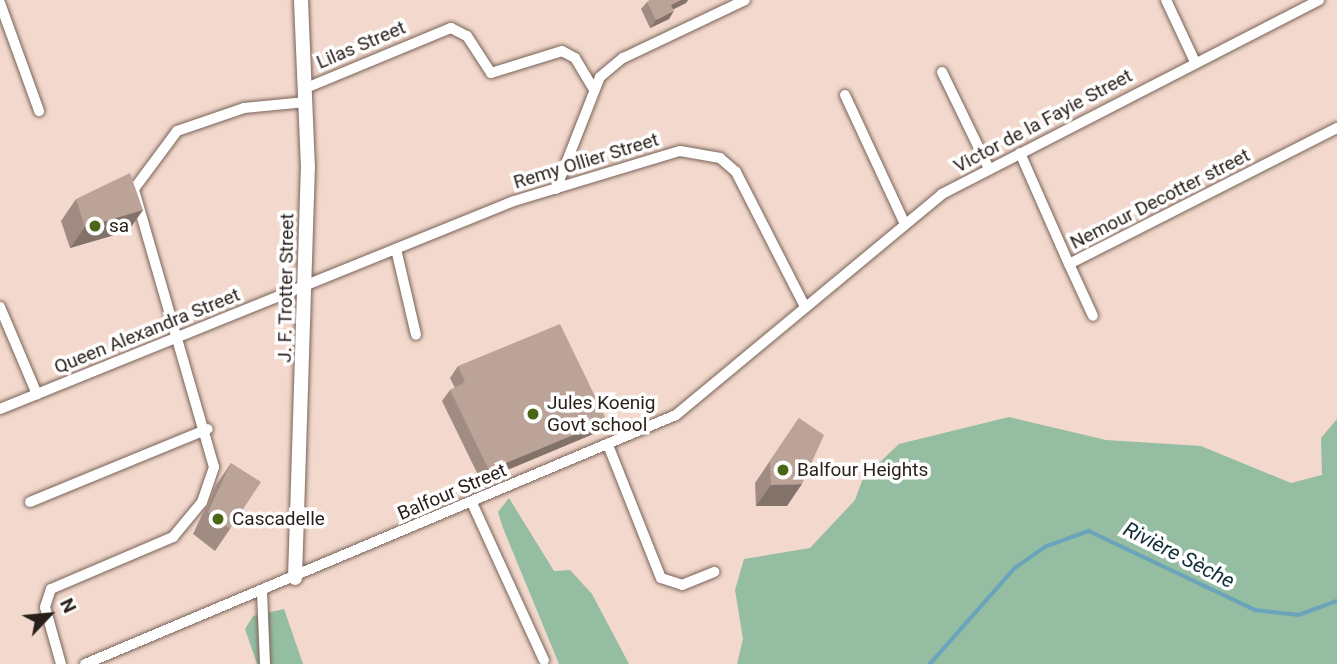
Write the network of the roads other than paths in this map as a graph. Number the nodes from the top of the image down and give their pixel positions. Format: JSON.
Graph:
{"nodes":[{"id":1,"x":300,"y":0,"type":"edge"},
{"id":2,"x":745,"y":0,"type":"edge"},
{"id":3,"x":1166,"y":0,"type":"edge"},
{"id":4,"x":1320,"y":0,"type":"edge"},
{"id":5,"x":0,"y":3,"type":"edge"},
{"id":6,"x":1195,"y":62,"type":"junction"},
{"id":7,"x":942,"y":72,"type":"dead end"},
{"id":8,"x":593,"y":88,"type":"junction"},
{"id":9,"x":845,"y":94,"type":"dead end"},
{"id":10,"x":306,"y":95,"type":"junction"},
{"id":11,"x":39,"y":111,"type":"dead end"},
{"id":12,"x":1337,"y":128,"type":"edge"},
{"id":13,"x":1020,"y":153,"type":"junction"},
{"id":14,"x":989,"y":169,"type":"junction"},
{"id":15,"x":556,"y":189,"type":"junction"},
{"id":16,"x":904,"y":222,"type":"junction"},
{"id":17,"x":396,"y":249,"type":"junction"},
{"id":18,"x":1069,"y":264,"type":"junction"},
{"id":19,"x":307,"y":285,"type":"junction"},
{"id":20,"x":804,"y":305,"type":"junction"},
{"id":21,"x":0,"y":307,"type":"edge"},
{"id":22,"x":1093,"y":316,"type":"dead end"},
{"id":23,"x":416,"y":335,"type":"dead end"},
{"id":24,"x":179,"y":338,"type":"junction"},
{"id":25,"x":37,"y":394,"type":"junction"},
{"id":26,"x":0,"y":409,"type":"edge"},
{"id":27,"x":208,"y":429,"type":"junction"},
{"id":28,"x":608,"y":445,"type":"junction"},
{"id":29,"x":30,"y":502,"type":"dead end"},
{"id":30,"x":472,"y":503,"type":"junction"},
{"id":31,"x":714,"y":572,"type":"dead end"},
{"id":32,"x":295,"y":578,"type":"junction"},
{"id":33,"x":262,"y":592,"type":"junction"},
{"id":34,"x":544,"y":660,"type":"dead end"},
{"id":35,"x":61,"y":664,"type":"edge"},
{"id":36,"x":85,"y":664,"type":"edge"},
{"id":37,"x":265,"y":664,"type":"edge"}],
"edges":[{"from":1,"to":10,"type":"street","name":"J. F. Trotter Street"},
{"from":2,"to":8,"type":"street"},
{"from":3,"to":6,"type":"street"},
{"from":4,"to":6,"type":"street","name":"Victor de la Fayie Street"},
{"from":5,"to":11,"type":"street"},
{"from":6,"to":13,"type":"street","name":"Victor de la Fayie Street"},
{"from":7,"to":14,"type":"street"},
{"from":8,"to":10,"type":"street","name":"Lilas Street"},
{"from":8,"to":15,"type":"street"},
{"from":9,"to":16,"type":"street"},
{"from":10,"to":19,"type":"street","name":"J. F. Trotter Street"},
{"from":10,"to":24,"type":"street"},
{"from":12,"to":18,"type":"street","name":"Nemour Decotter street"},
{"from":13,"to":14,"type":"street","name":"Victor de la Fayie Street"},
{"from":13,"to":18,"type":"street","name":"Nemour Decotter street"},
{"from":14,"to":16,"type":"street","name":"Victor de la Fayie Street"},
{"from":15,"to":17,"type":"street","name":"Remy Ollier Street"},
{"from":15,"to":20,"type":"street","name":"Remy Ollier Street"},
{"from":16,"to":20,"type":"street","name":"Victor de la Fayie Street"},
{"from":17,"to":19,"type":"street","name":"Remy Ollier Street"},
{"from":17,"to":23,"type":"street"},
{"from":18,"to":22,"type":"street"},
{"from":19,"to":24,"type":"street","name":"Queen Alexandra Street"},
{"from":19,"to":32,"type":"street","name":"J. F. Trotter Street"},
{"from":20,"to":28,"type":"street","name":"Balfour Street"},
{"from":21,"to":25,"type":"street"},
{"from":24,"to":25,"type":"street","name":"Queen Alexandra Street"},
{"from":24,"to":27,"type":"street"},
{"from":25,"to":26,"type":"street","name":"Queen Alexandra Street"},
{"from":27,"to":29,"type":"street"},
{"from":27,"to":35,"type":"street"},
{"from":28,"to":30,"type":"street","name":"Balfour Street"},
{"from":28,"to":31,"type":"street"},
{"from":30,"to":32,"type":"street","name":"Balfour Street"},
{"from":30,"to":34,"type":"street"},
{"from":32,"to":33,"type":"street","name":"Balfour Street"},
{"from":33,"to":36,"type":"street","name":"Balfour Street"},
{"from":33,"to":37,"type":"street"}]}
